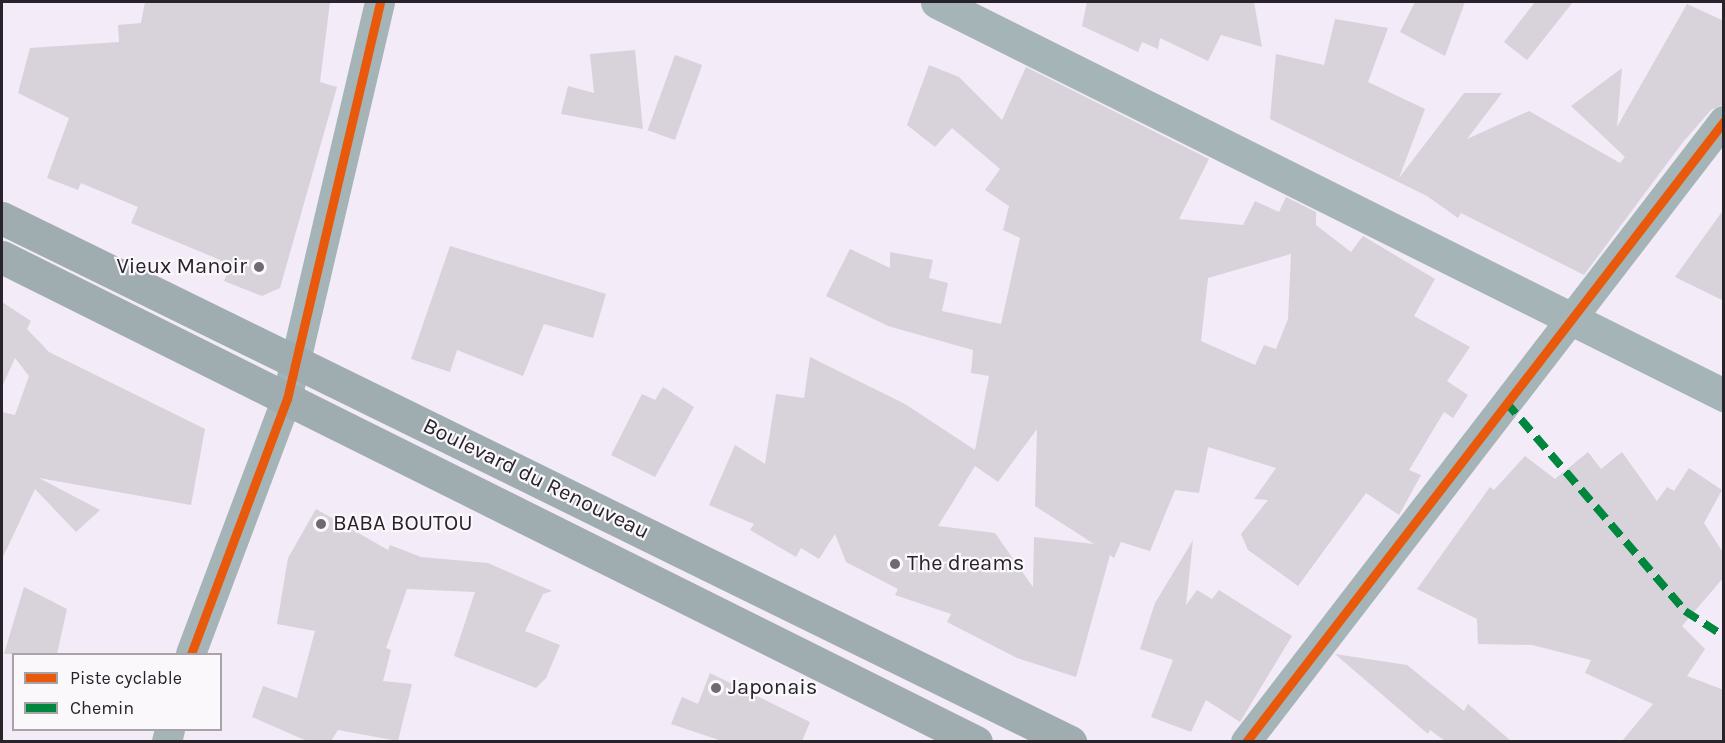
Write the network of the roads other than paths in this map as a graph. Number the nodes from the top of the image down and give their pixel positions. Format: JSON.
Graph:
{"nodes":[{"id":1,"x":380,"y":2,"type":"edge"},
{"id":2,"x":937,"y":2,"type":"edge"},
{"id":3,"x":1724,"y":121,"type":"edge"},
{"id":4,"x":2,"y":218,"type":"edge"},
{"id":5,"x":2,"y":257,"type":"edge"},
{"id":6,"x":1569,"y":322,"type":"junction"},
{"id":7,"x":297,"y":361,"type":"junction"},
{"id":8,"x":1724,"y":395,"type":"edge"},
{"id":9,"x":287,"y":399,"type":"junction"},
{"id":10,"x":191,"y":653,"type":"edge"},
{"id":11,"x":976,"y":741,"type":"edge"},
{"id":12,"x":1070,"y":741,"type":"edge"},
{"id":13,"x":1246,"y":741,"type":"edge"}],
"edges":[{"from":1,"to":7,"type":"street"},
{"from":2,"to":6,"type":"main road"},
{"from":3,"to":6,"type":"street"},
{"from":4,"to":7,"type":"main road","name":"Boulevard du Renouveau"},
{"from":5,"to":9,"type":"main road","name":"Boulevard du Renouveau"},
{"from":6,"to":8,"type":"main road"},
{"from":6,"to":13,"type":"street"},
{"from":7,"to":9,"type":"street"},
{"from":7,"to":12,"type":"main road","name":"Boulevard du Renouveau"},
{"from":9,"to":10,"type":"street"},
{"from":9,"to":11,"type":"main road","name":"Boulevard du Renouveau"}]}
